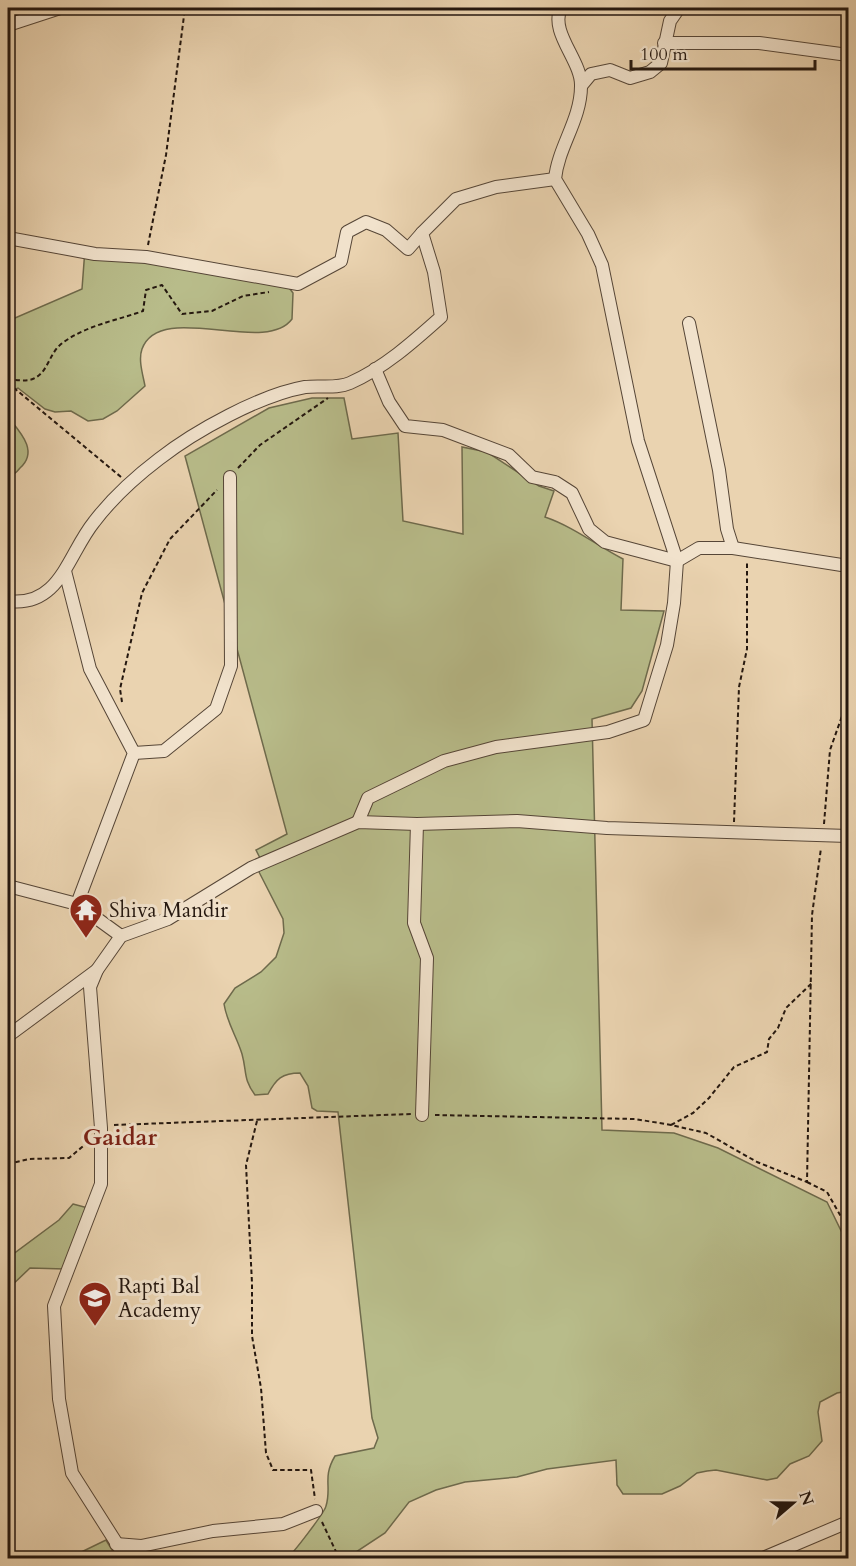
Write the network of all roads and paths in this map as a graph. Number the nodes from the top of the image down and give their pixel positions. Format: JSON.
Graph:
{"nodes":[{"id":1,"x":60,"y":8,"type":"edge"},
{"id":2,"x":185,"y":8,"type":"edge"},
{"id":3,"x":561,"y":8,"type":"edge"},
{"id":4,"x":679,"y":8,"type":"edge"},
{"id":5,"x":8,"y":25,"type":"edge"},
{"id":6,"x":664,"y":43,"type":"junction"},
{"id":7,"x":849,"y":55,"type":"edge"},
{"id":8,"x":581,"y":86,"type":"junction"},
{"id":9,"x":555,"y":179,"type":"junction"},
{"id":10,"x":422,"y":233,"type":"junction"},
{"id":11,"x":8,"y":238,"type":"edge"},
{"id":12,"x":146,"y":257,"type":"junction"},
{"id":13,"x":274,"y":291,"type":"dead end"},
{"id":14,"x":689,"y":323,"type":"dead end"},
{"id":15,"x":375,"y":369,"type":"junction"},
{"id":16,"x":8,"y":379,"type":"edge"},
{"id":17,"x":8,"y":383,"type":"edge"},
{"id":18,"x":328,"y":398,"type":"dead end"},
{"id":19,"x":230,"y":477,"type":"junction"},
{"id":20,"x":127,"y":483,"type":"junction"},
{"id":21,"x":733,"y":548,"type":"junction"},
{"id":22,"x":747,"y":551,"type":"junction"},
{"id":23,"x":677,"y":561,"type":"junction"},
{"id":24,"x":849,"y":566,"type":"edge"},
{"id":25,"x":65,"y":571,"type":"junction"},
{"id":26,"x":8,"y":601,"type":"edge"},
{"id":27,"x":849,"y":699,"type":"edge"},
{"id":28,"x":123,"y":709,"type":"dead end"},
{"id":29,"x":134,"y":753,"type":"junction"},
{"id":30,"x":358,"y":822,"type":"junction"},
{"id":31,"x":417,"y":824,"type":"junction"},
{"id":32,"x":734,"y":834,"type":"junction"},
{"id":33,"x":823,"y":836,"type":"junction"},
{"id":34,"x":849,"y":836,"type":"edge"},
{"id":35,"x":8,"y":886,"type":"edge"},
{"id":36,"x":77,"y":904,"type":"junction"},
{"id":37,"x":121,"y":936,"type":"junction"},
{"id":38,"x":97,"y":970,"type":"junction"},
{"id":39,"x":813,"y":982,"type":"junction"},
{"id":40,"x":8,"y":1036,"type":"edge"},
{"id":41,"x":422,"y":1114,"type":"junction"},
{"id":42,"x":257,"y":1121,"type":"junction"},
{"id":43,"x":671,"y":1125,"type":"junction"},
{"id":44,"x":101,"y":1128,"type":"junction"},
{"id":45,"x":8,"y":1164,"type":"edge"},
{"id":46,"x":807,"y":1182,"type":"junction"},
{"id":47,"x":849,"y":1229,"type":"edge"},
{"id":48,"x":316,"y":1511,"type":"junction"},
{"id":49,"x":849,"y":1522,"type":"edge"},
{"id":50,"x":116,"y":1544,"type":"junction"},
{"id":51,"x":126,"y":1558,"type":"edge"},
{"id":52,"x":339,"y":1558,"type":"edge"},
{"id":53,"x":763,"y":1558,"type":"edge"}],
"edges":[{"from":1,"to":5,"type":"street"},
{"from":2,"to":12,"type":"path"},
{"from":3,"to":8,"type":"street"},
{"from":4,"to":6,"type":"street"},
{"from":6,"to":7,"type":"street"},
{"from":6,"to":8,"type":"street"},
{"from":8,"to":9,"type":"street"},
{"from":9,"to":10,"type":"street"},
{"from":9,"to":23,"type":"street"},
{"from":10,"to":12,"type":"street"},
{"from":10,"to":15,"type":"street"},
{"from":11,"to":12,"type":"street"},
{"from":13,"to":16,"type":"path"},
{"from":14,"to":21,"type":"street"},
{"from":15,"to":20,"type":"street"},
{"from":15,"to":23,"type":"street"},
{"from":17,"to":20,"type":"path"},
{"from":18,"to":19,"type":"path"},
{"from":19,"to":28,"type":"path"},
{"from":19,"to":29,"type":"street"},
{"from":20,"to":25,"type":"street"},
{"from":21,"to":22,"type":"street"},
{"from":21,"to":23,"type":"street"},
{"from":22,"to":24,"type":"street"},
{"from":22,"to":32,"type":"path"},
{"from":23,"to":30,"type":"street"},
{"from":25,"to":26,"type":"street"},
{"from":25,"to":29,"type":"street"},
{"from":27,"to":33,"type":"path"},
{"from":29,"to":36,"type":"street"},
{"from":30,"to":31,"type":"street"},
{"from":30,"to":37,"type":"street"},
{"from":31,"to":32,"type":"street"},
{"from":31,"to":41,"type":"street"},
{"from":32,"to":33,"type":"street"},
{"from":33,"to":34,"type":"street"},
{"from":33,"to":39,"type":"path"},
{"from":35,"to":36,"type":"street"},
{"from":36,"to":37,"type":"street"},
{"from":37,"to":38,"type":"street"},
{"from":38,"to":40,"type":"street"},
{"from":38,"to":44,"type":"street"},
{"from":39,"to":43,"type":"path"},
{"from":39,"to":46,"type":"path"},
{"from":41,"to":42,"type":"path"},
{"from":41,"to":43,"type":"path"},
{"from":42,"to":44,"type":"path"},
{"from":42,"to":48,"type":"path"},
{"from":43,"to":46,"type":"path"},
{"from":44,"to":45,"type":"path"},
{"from":44,"to":50,"type":"street"},
{"from":46,"to":47,"type":"path"},
{"from":48,"to":50,"type":"street"},
{"from":48,"to":52,"type":"path"},
{"from":49,"to":53,"type":"street"},
{"from":50,"to":51,"type":"street"}]}
